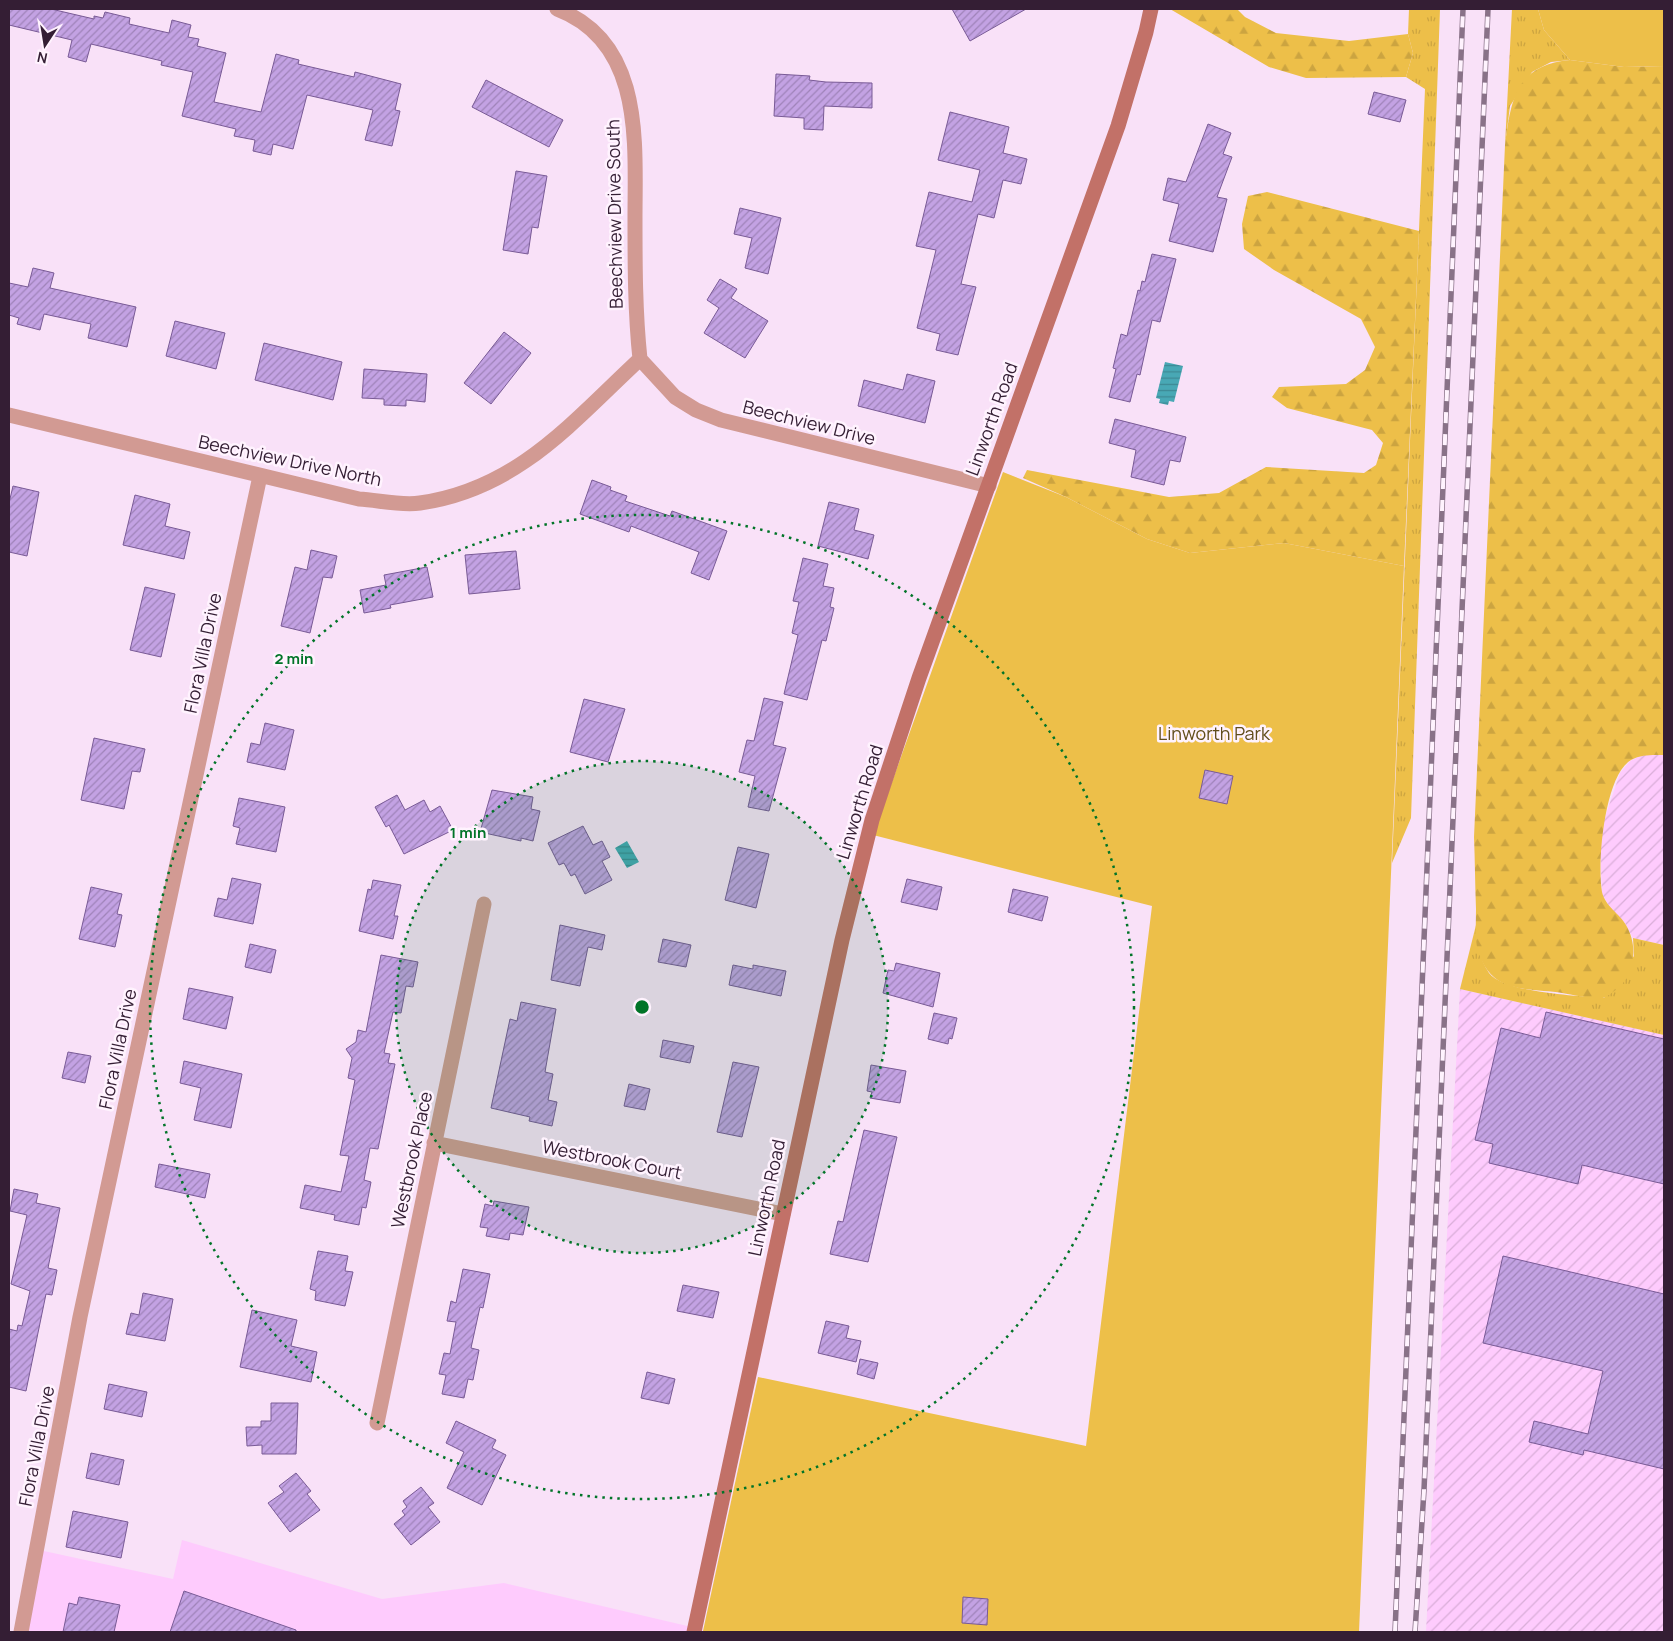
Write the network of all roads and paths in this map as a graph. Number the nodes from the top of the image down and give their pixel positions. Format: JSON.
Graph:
{"nodes":[{"id":1,"x":558,"y":9,"type":"edge"},
{"id":2,"x":1151,"y":9,"type":"edge"},
{"id":3,"x":640,"y":359,"type":"junction"},
{"id":4,"x":9,"y":415,"type":"edge"},
{"id":5,"x":260,"y":476,"type":"junction"},
{"id":6,"x":988,"y":486,"type":"junction"},
{"id":7,"x":484,"y":904,"type":"dead end"},
{"id":8,"x":434,"y":1143,"type":"junction"},
{"id":9,"x":783,"y":1214,"type":"junction"},
{"id":10,"x":377,"y":1423,"type":"dead end"},
{"id":11,"x":20,"y":1632,"type":"edge"},
{"id":12,"x":694,"y":1632,"type":"edge"}],
"edges":[{"from":1,"to":3,"type":"street","name":"Beechview Drive South"},
{"from":2,"to":6,"type":"main road","name":"Linworth Road"},
{"from":3,"to":5,"type":"street","name":"Beechview Drive North"},
{"from":3,"to":6,"type":"street","name":"Beechview Drive"},
{"from":4,"to":5,"type":"street","name":"Beechview Drive North"},
{"from":5,"to":11,"type":"street","name":"Flora Villa Drive"},
{"from":6,"to":9,"type":"main road","name":"Linworth Road"},
{"from":7,"to":8,"type":"street","name":"Westbrook Place"},
{"from":8,"to":9,"type":"street","name":"Westbrook Court"},
{"from":8,"to":10,"type":"street","name":"Westbrook Place"},
{"from":9,"to":12,"type":"main road","name":"Linworth Road"}]}
